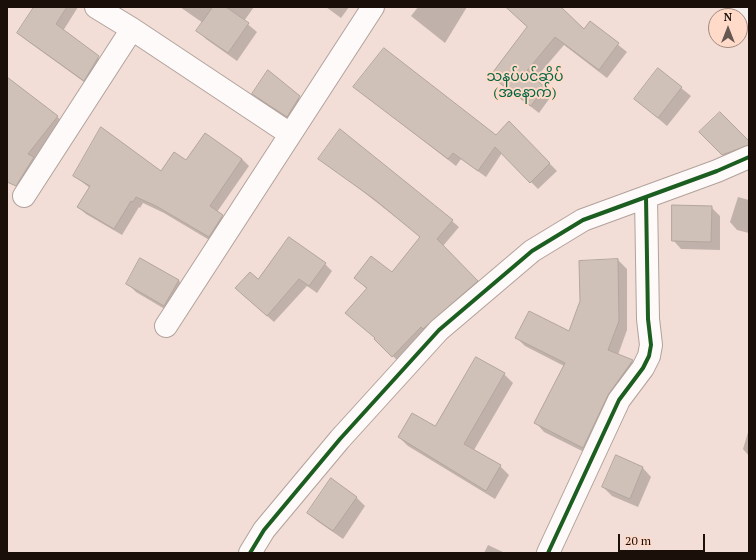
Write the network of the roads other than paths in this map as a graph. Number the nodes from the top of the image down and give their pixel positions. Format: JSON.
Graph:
{"nodes":[{"id":1,"x":96,"y":7,"type":"edge"},
{"id":2,"x":373,"y":7,"type":"edge"},
{"id":3,"x":738,"y":7,"type":"edge"},
{"id":4,"x":749,"y":15,"type":"edge"},
{"id":5,"x":132,"y":29,"type":"junction"},
{"id":6,"x":290,"y":134,"type":"junction"},
{"id":7,"x":749,"y":157,"type":"edge"},
{"id":8,"x":24,"y":196,"type":"dead end"},
{"id":9,"x":646,"y":197,"type":"junction"},
{"id":10,"x":166,"y":326,"type":"dead end"},
{"id":11,"x":250,"y":553,"type":"edge"},
{"id":12,"x":548,"y":553,"type":"edge"}],
"edges":[{"from":1,"to":5,"type":"street"},
{"from":2,"to":6,"type":"street"},
{"from":3,"to":4,"type":"street"},
{"from":5,"to":6,"type":"street"},
{"from":5,"to":8,"type":"street"},
{"from":6,"to":10,"type":"street"},
{"from":7,"to":9,"type":"street"},
{"from":9,"to":11,"type":"street"},
{"from":9,"to":12,"type":"street"}]}
